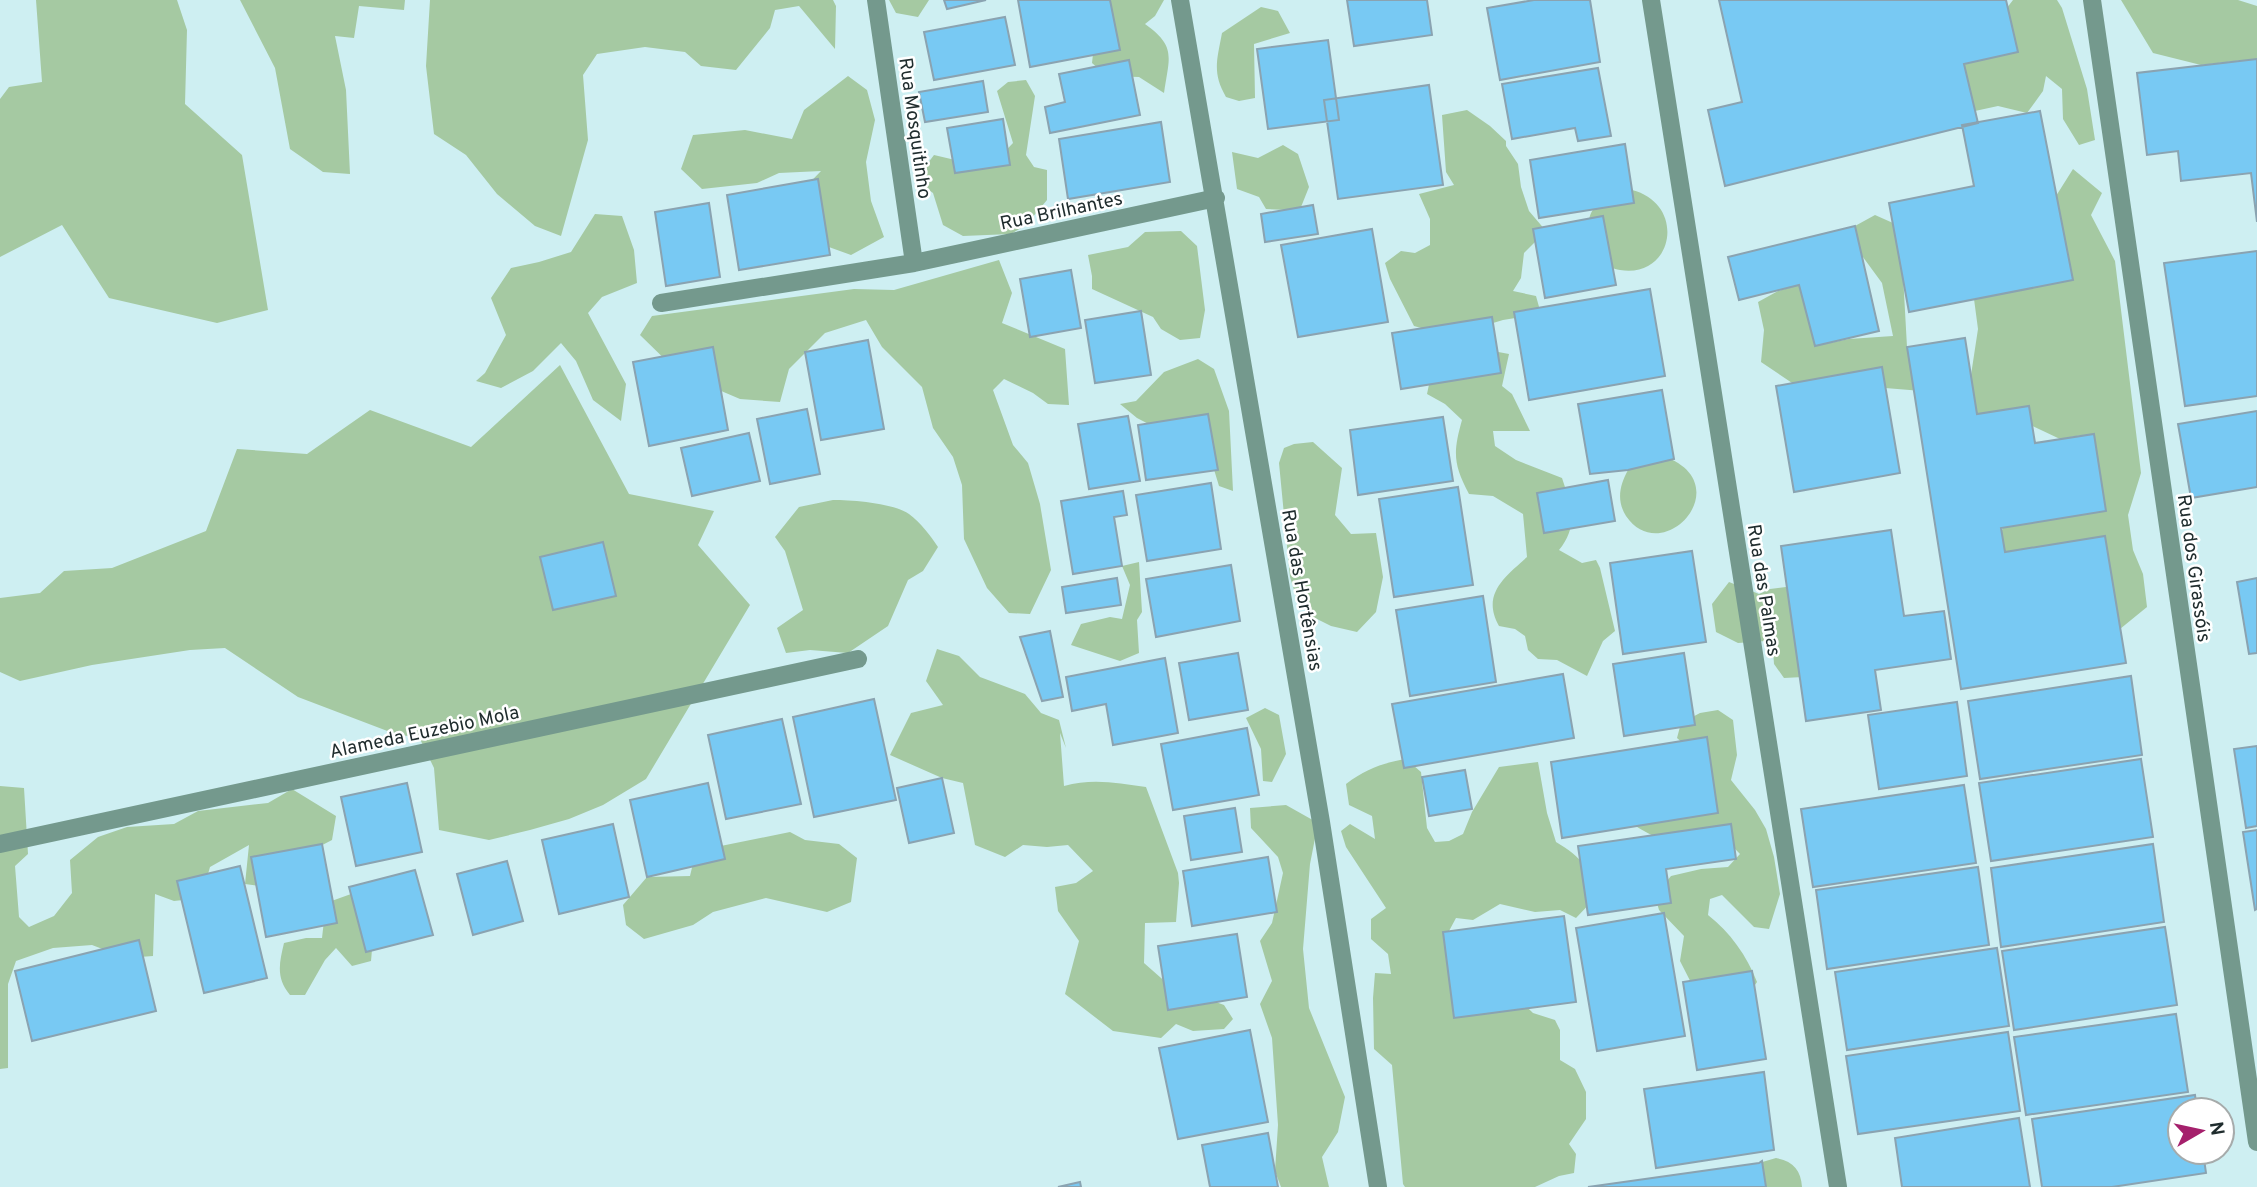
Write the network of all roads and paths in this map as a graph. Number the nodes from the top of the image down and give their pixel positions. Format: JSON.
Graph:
{"nodes":[{"id":1,"x":876,"y":0,"type":"edge"},
{"id":2,"x":1180,"y":0,"type":"edge"},
{"id":3,"x":1651,"y":0,"type":"edge"},
{"id":4,"x":2092,"y":0,"type":"edge"},
{"id":5,"x":1216,"y":198,"type":"junction"},
{"id":6,"x":914,"y":263,"type":"junction"},
{"id":7,"x":661,"y":303,"type":"dead end"},
{"id":8,"x":858,"y":659,"type":"dead end"},
{"id":9,"x":0,"y":844,"type":"edge"},
{"id":10,"x":2257,"y":1142,"type":"edge"},
{"id":11,"x":1378,"y":1187,"type":"edge"},
{"id":12,"x":1838,"y":1187,"type":"edge"}],
"edges":[{"from":1,"to":6,"type":"street","name":"Rua Mosquitinho"},
{"from":2,"to":5,"type":"street","name":"Rua das Hortênsias"},
{"from":3,"to":12,"type":"street","name":"Rua das Palmas"},
{"from":4,"to":10,"type":"street","name":"Rua dos Girassóis"},
{"from":5,"to":6,"type":"street","name":"Rua Brilhantes"},
{"from":5,"to":11,"type":"street","name":"Rua das Hortênsias"},
{"from":6,"to":7,"type":"street","name":"Rua Brilhantes"},
{"from":8,"to":9,"type":"street","name":"Alameda Euzebio Mola"}]}
